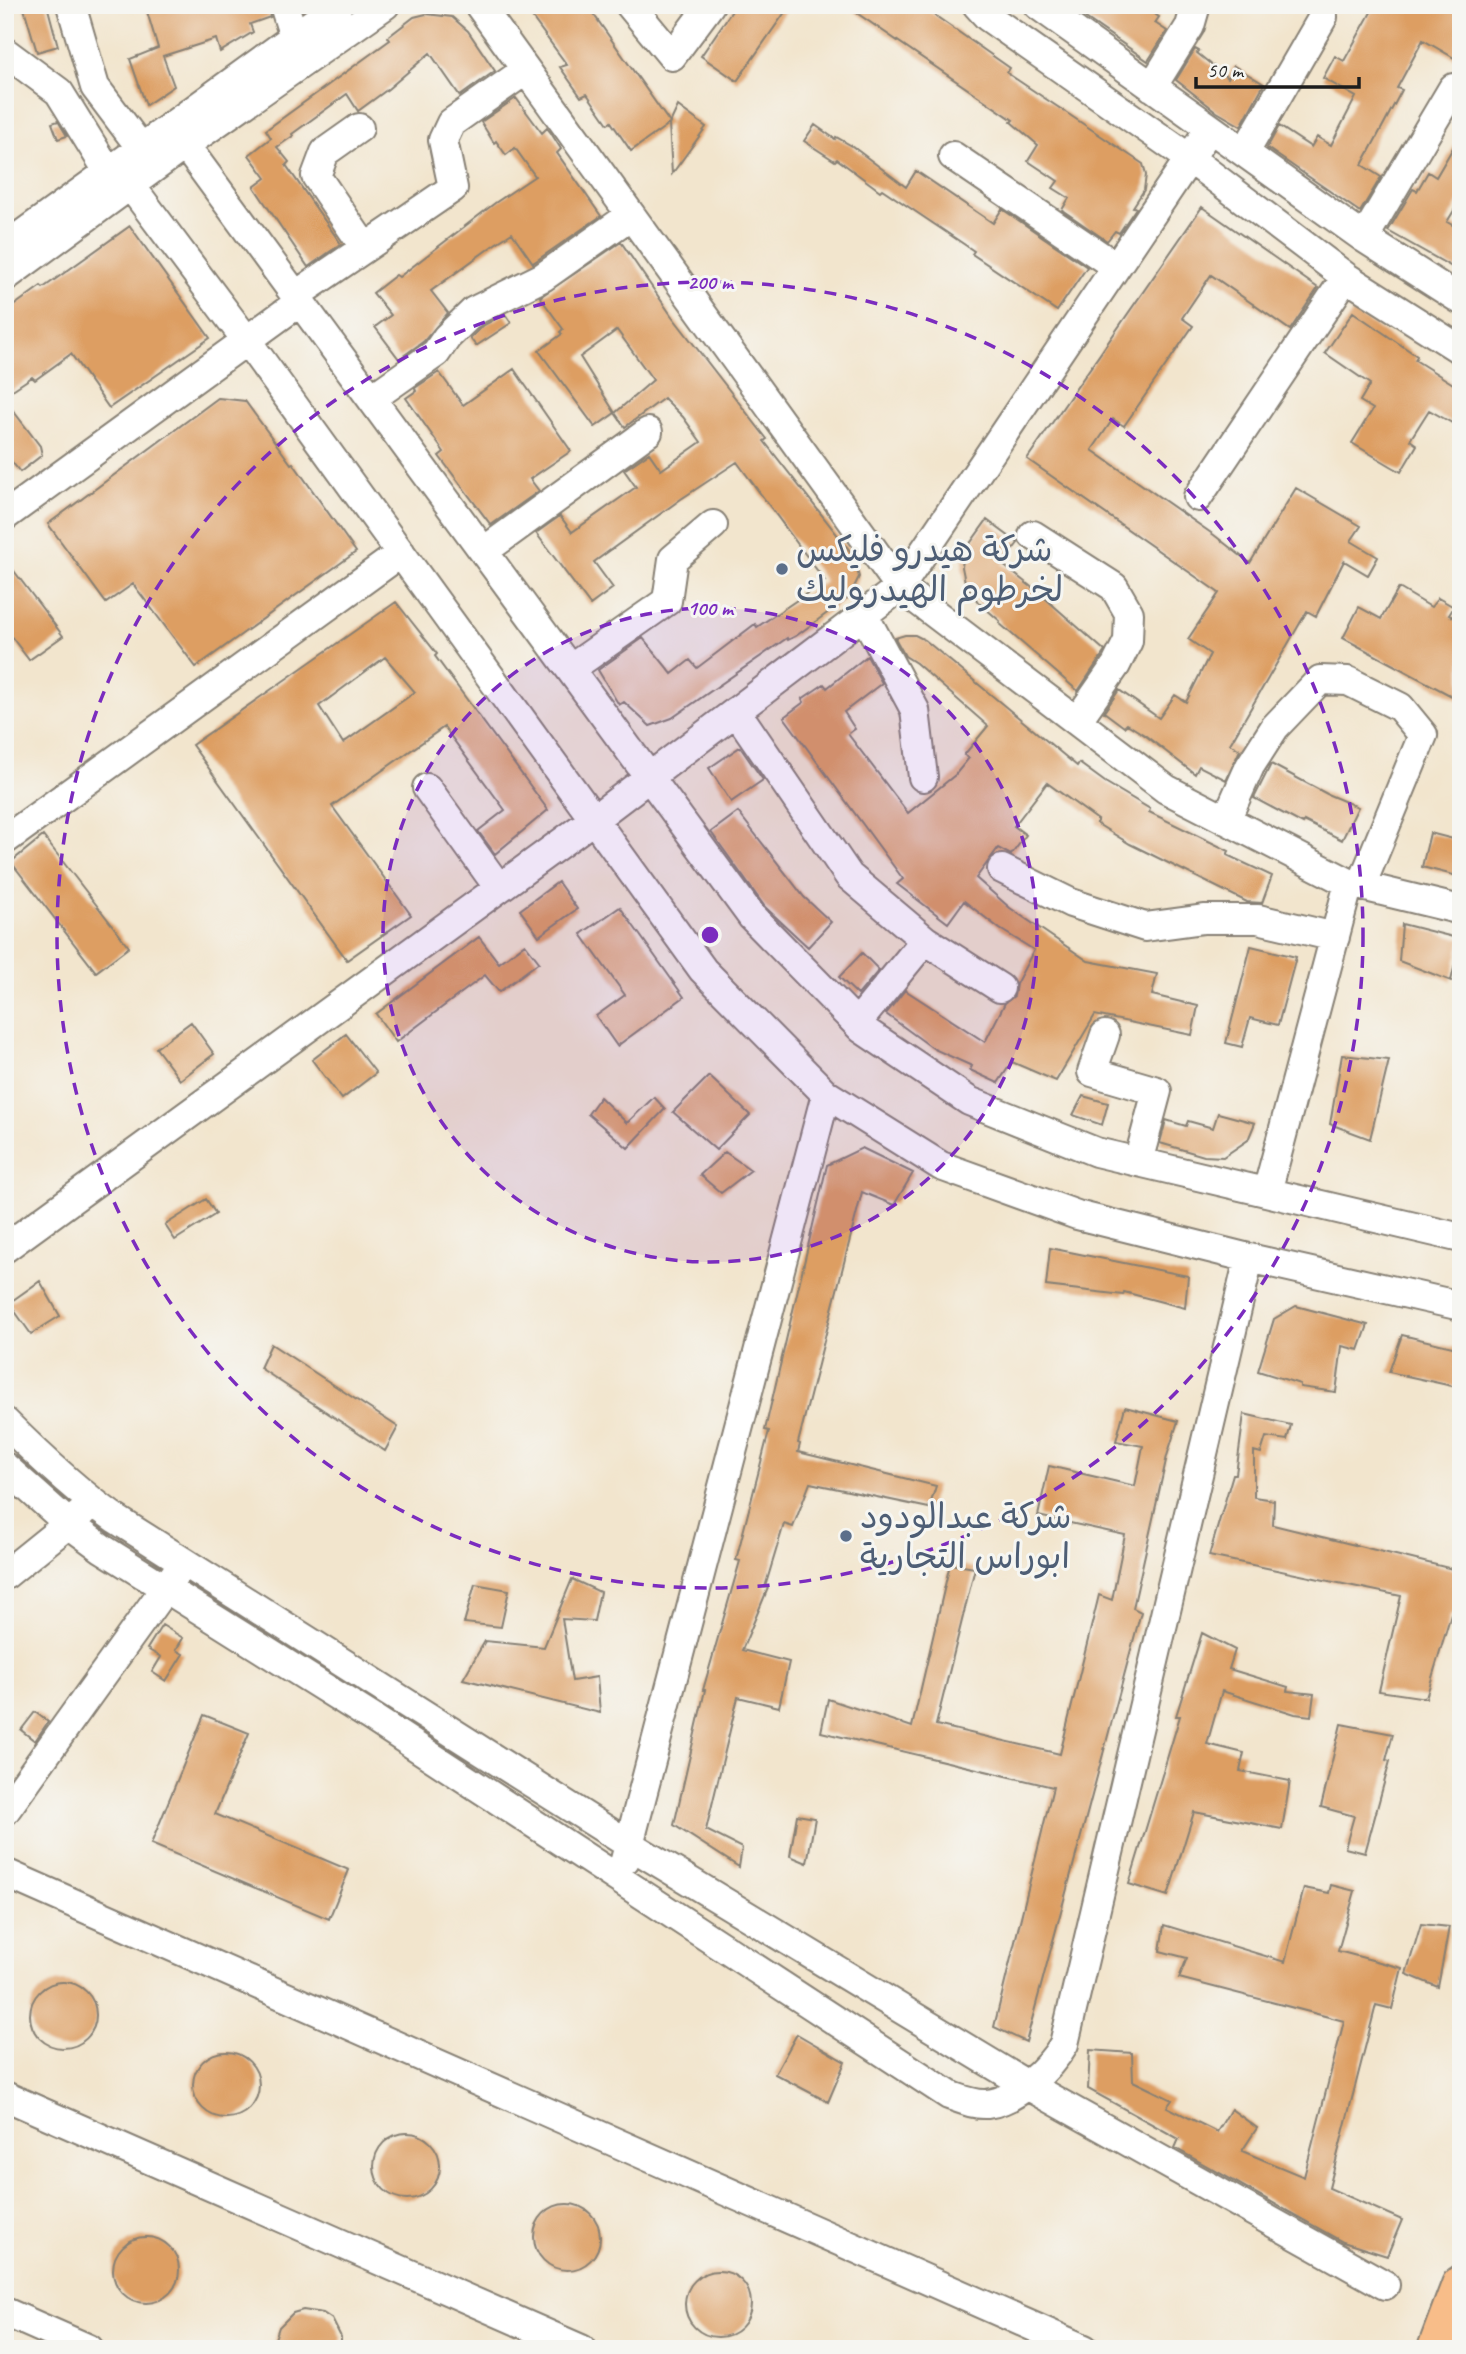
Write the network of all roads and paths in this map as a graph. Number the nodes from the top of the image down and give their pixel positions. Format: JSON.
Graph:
{"nodes":[{"id":1,"x":71,"y":5,"type":"edge"},
{"id":2,"x":284,"y":5,"type":"edge"},
{"id":3,"x":338,"y":5,"type":"edge"},
{"id":4,"x":384,"y":5,"type":"edge"},
{"id":5,"x":479,"y":5,"type":"edge"},
{"id":6,"x":630,"y":5,"type":"edge"},
{"id":7,"x":710,"y":5,"type":"edge"},
{"id":8,"x":977,"y":5,"type":"edge"},
{"id":9,"x":1038,"y":5,"type":"edge"},
{"id":10,"x":1218,"y":5,"type":"edge"},
{"id":11,"x":1193,"y":15,"type":"edge"},
{"id":12,"x":1323,"y":17,"type":"dead end"},
{"id":13,"x":294,"y":37,"type":"junction"},
{"id":14,"x":5,"y":52,"type":"edge"},
{"id":15,"x":526,"y":70,"type":"junction"},
{"id":16,"x":1152,"y":87,"type":"junction"},
{"id":17,"x":1453,"y":88,"type":"dead end"},
{"id":18,"x":359,"y":128,"type":"dead end"},
{"id":19,"x":1210,"y":128,"type":"junction"},
{"id":20,"x":178,"y":135,"type":"junction"},
{"id":21,"x":141,"y":148,"type":"junction"},
{"id":22,"x":1245,"y":152,"type":"junction"},
{"id":23,"x":953,"y":156,"type":"dead end"},
{"id":24,"x":1189,"y":158,"type":"junction"},
{"id":25,"x":118,"y":174,"type":"junction"},
{"id":26,"x":631,"y":215,"type":"junction"},
{"id":27,"x":1364,"y":238,"type":"junction"},
{"id":28,"x":5,"y":247,"type":"edge"},
{"id":29,"x":365,"y":248,"type":"junction"},
{"id":30,"x":1115,"y":266,"type":"junction"},
{"id":31,"x":5,"y":277,"type":"edge"},
{"id":32,"x":1346,"y":277,"type":"junction"},
{"id":33,"x":298,"y":298,"type":"junction"},
{"id":34,"x":1461,"y":300,"type":"edge"},
{"id":35,"x":247,"y":341,"type":"junction"},
{"id":36,"x":1461,"y":350,"type":"edge"},
{"id":37,"x":372,"y":398,"type":"junction"},
{"id":38,"x":648,"y":432,"type":"dead end"},
{"id":39,"x":1198,"y":497,"type":"dead end"},
{"id":40,"x":5,"y":516,"type":"edge"},
{"id":41,"x":713,"y":525,"type":"dead end"},
{"id":42,"x":1033,"y":535,"type":"dead end"},
{"id":43,"x":484,"y":551,"type":"junction"},
{"id":44,"x":401,"y":553,"type":"junction"},
{"id":45,"x":900,"y":587,"type":"junction"},
{"id":46,"x":864,"y":615,"type":"junction"},
{"id":47,"x":570,"y":669,"type":"junction"},
{"id":48,"x":736,"y":711,"type":"junction"},
{"id":49,"x":1077,"y":722,"type":"junction"},
{"id":50,"x":649,"y":777,"type":"junction"},
{"id":51,"x":923,"y":777,"type":"dead end"},
{"id":52,"x":427,"y":788,"type":"dead end"},
{"id":53,"x":594,"y":819,"type":"junction"},
{"id":54,"x":1226,"y":820,"type":"junction"},
{"id":55,"x":5,"y":840,"type":"edge"},
{"id":56,"x":1002,"y":869,"type":"dead end"},
{"id":57,"x":1355,"y":884,"type":"junction"},
{"id":58,"x":499,"y":888,"type":"junction"},
{"id":59,"x":1461,"y":910,"type":"edge"},
{"id":60,"x":1335,"y":936,"type":"junction"},
{"id":61,"x":925,"y":940,"type":"junction"},
{"id":62,"x":1000,"y":988,"type":"dead end"},
{"id":63,"x":857,"y":1024,"type":"junction"},
{"id":64,"x":1105,"y":1035,"type":"dead end"},
{"id":65,"x":826,"y":1094,"type":"junction"},
{"id":66,"x":1138,"y":1161,"type":"junction"},
{"id":67,"x":1267,"y":1192,"type":"junction"},
{"id":68,"x":1461,"y":1238,"type":"edge"},
{"id":69,"x":8,"y":1240,"type":"edge"},
{"id":70,"x":1249,"y":1258,"type":"junction"},
{"id":71,"x":1461,"y":1306,"type":"edge"},
{"id":72,"x":5,"y":1422,"type":"edge"},
{"id":73,"x":5,"y":1467,"type":"edge"},
{"id":74,"x":93,"y":1503,"type":"junction"},
{"id":75,"x":69,"y":1524,"type":"junction"},
{"id":76,"x":183,"y":1562,"type":"junction"},
{"id":77,"x":5,"y":1575,"type":"edge"},
{"id":78,"x":166,"y":1589,"type":"junction"},
{"id":79,"x":387,"y":1691,"type":"junction"},
{"id":80,"x":371,"y":1717,"type":"junction"},
{"id":81,"x":5,"y":1811,"type":"edge"},
{"id":82,"x":630,"y":1844,"type":"junction"},
{"id":83,"x":5,"y":1873,"type":"edge"},
{"id":84,"x":619,"y":1878,"type":"junction"},
{"id":85,"x":1027,"y":2085,"type":"junction"},
{"id":86,"x":5,"y":2096,"type":"edge"},
{"id":87,"x":1385,"y":2285,"type":"dead end"},
{"id":88,"x":1461,"y":2285,"type":"edge"},
{"id":89,"x":5,"y":2312,"type":"edge"},
{"id":90,"x":89,"y":2349,"type":"edge"},
{"id":91,"x":581,"y":2349,"type":"edge"},
{"id":92,"x":1084,"y":2349,"type":"edge"},
{"id":93,"x":1437,"y":2349,"type":"edge"}],
"edges":[{"from":1,"to":21,"type":"street"},
{"from":2,"to":13,"type":"street"},
{"from":3,"to":13,"type":"street"},
{"from":4,"to":20,"type":"street"},
{"from":5,"to":15,"type":"street"},
{"from":6,"to":7,"type":"street"},
{"from":8,"to":24,"type":"street"},
{"from":9,"to":16,"type":"street"},
{"from":10,"to":11,"type":"street"},
{"from":11,"to":16,"type":"street"},
{"from":12,"to":22,"type":"street"},
{"from":13,"to":20,"type":"street"},
{"from":14,"to":25,"type":"street"},
{"from":15,"to":26,"type":"street"},
{"from":15,"to":29,"type":"street"},
{"from":16,"to":19,"type":"street"},
{"from":17,"to":27,"type":"street"},
{"from":18,"to":29,"type":"street"},
{"from":19,"to":22,"type":"street"},
{"from":19,"to":24,"type":"street"},
{"from":20,"to":21,"type":"street"},
{"from":20,"to":25,"type":"street"},
{"from":20,"to":33,"type":"street"},
{"from":21,"to":25,"type":"street"},
{"from":22,"to":27,"type":"street"},
{"from":23,"to":30,"type":"street"},
{"from":24,"to":30,"type":"street"},
{"from":24,"to":32,"type":"street"},
{"from":25,"to":28,"type":"street"},
{"from":25,"to":31,"type":"street"},
{"from":25,"to":35,"type":"street"},
{"from":26,"to":37,"type":"street"},
{"from":26,"to":45,"type":"street"},
{"from":27,"to":34,"type":"street"},
{"from":29,"to":33,"type":"street"},
{"from":30,"to":45,"type":"street"},
{"from":32,"to":36,"type":"street"},
{"from":32,"to":39,"type":"street"},
{"from":33,"to":35,"type":"street"},
{"from":33,"to":37,"type":"street"},
{"from":35,"to":40,"type":"street"},
{"from":35,"to":44,"type":"street"},
{"from":37,"to":43,"type":"street"},
{"from":38,"to":43,"type":"street"},
{"from":41,"to":47,"type":"street"},
{"from":42,"to":49,"type":"street"},
{"from":43,"to":47,"type":"street"},
{"from":44,"to":53,"type":"street"},
{"from":44,"to":55,"type":"street"},
{"from":45,"to":46,"type":"street"},
{"from":45,"to":49,"type":"street"},
{"from":46,"to":48,"type":"street"},
{"from":46,"to":51,"type":"street"},
{"from":47,"to":50,"type":"street"},
{"from":48,"to":50,"type":"street"},
{"from":48,"to":61,"type":"street"},
{"from":49,"to":54,"type":"street"},
{"from":50,"to":53,"type":"street"},
{"from":50,"to":63,"type":"street"},
{"from":52,"to":58,"type":"street"},
{"from":53,"to":58,"type":"street"},
{"from":53,"to":65,"type":"street"},
{"from":54,"to":57,"type":"street"},
{"from":54,"to":57,"type":"street"},
{"from":56,"to":60,"type":"street"},
{"from":57,"to":59,"type":"street"},
{"from":57,"to":60,"type":"street"},
{"from":58,"to":69,"type":"street"},
{"from":60,"to":67,"type":"street"},
{"from":61,"to":62,"type":"street"},
{"from":61,"to":63,"type":"street"},
{"from":63,"to":66,"type":"street"},
{"from":64,"to":66,"type":"street"},
{"from":65,"to":70,"type":"street"},
{"from":65,"to":82,"type":"street"},
{"from":66,"to":67,"type":"street"},
{"from":67,"to":68,"type":"street"},
{"from":70,"to":71,"type":"street"},
{"from":70,"to":85,"type":"street"},
{"from":72,"to":74,"type":"street"},
{"from":73,"to":75,"type":"street"},
{"from":74,"to":75,"type":"street"},
{"from":74,"to":76,"type":"street"},
{"from":75,"to":77,"type":"street"},
{"from":75,"to":78,"type":"street"},
{"from":76,"to":78,"type":"street"},
{"from":76,"to":79,"type":"street"},
{"from":78,"to":80,"type":"street"},
{"from":78,"to":81,"type":"street"},
{"from":79,"to":80,"type":"street"},
{"from":79,"to":82,"type":"street"},
{"from":80,"to":84,"type":"street"},
{"from":82,"to":84,"type":"street"},
{"from":82,"to":85,"type":"street"},
{"from":83,"to":92,"type":"street"},
{"from":84,"to":85,"type":"street"},
{"from":85,"to":87,"type":"street"},
{"from":86,"to":91,"type":"street"},
{"from":88,"to":93,"type":"highway"},
{"from":89,"to":90,"type":"street"}]}
